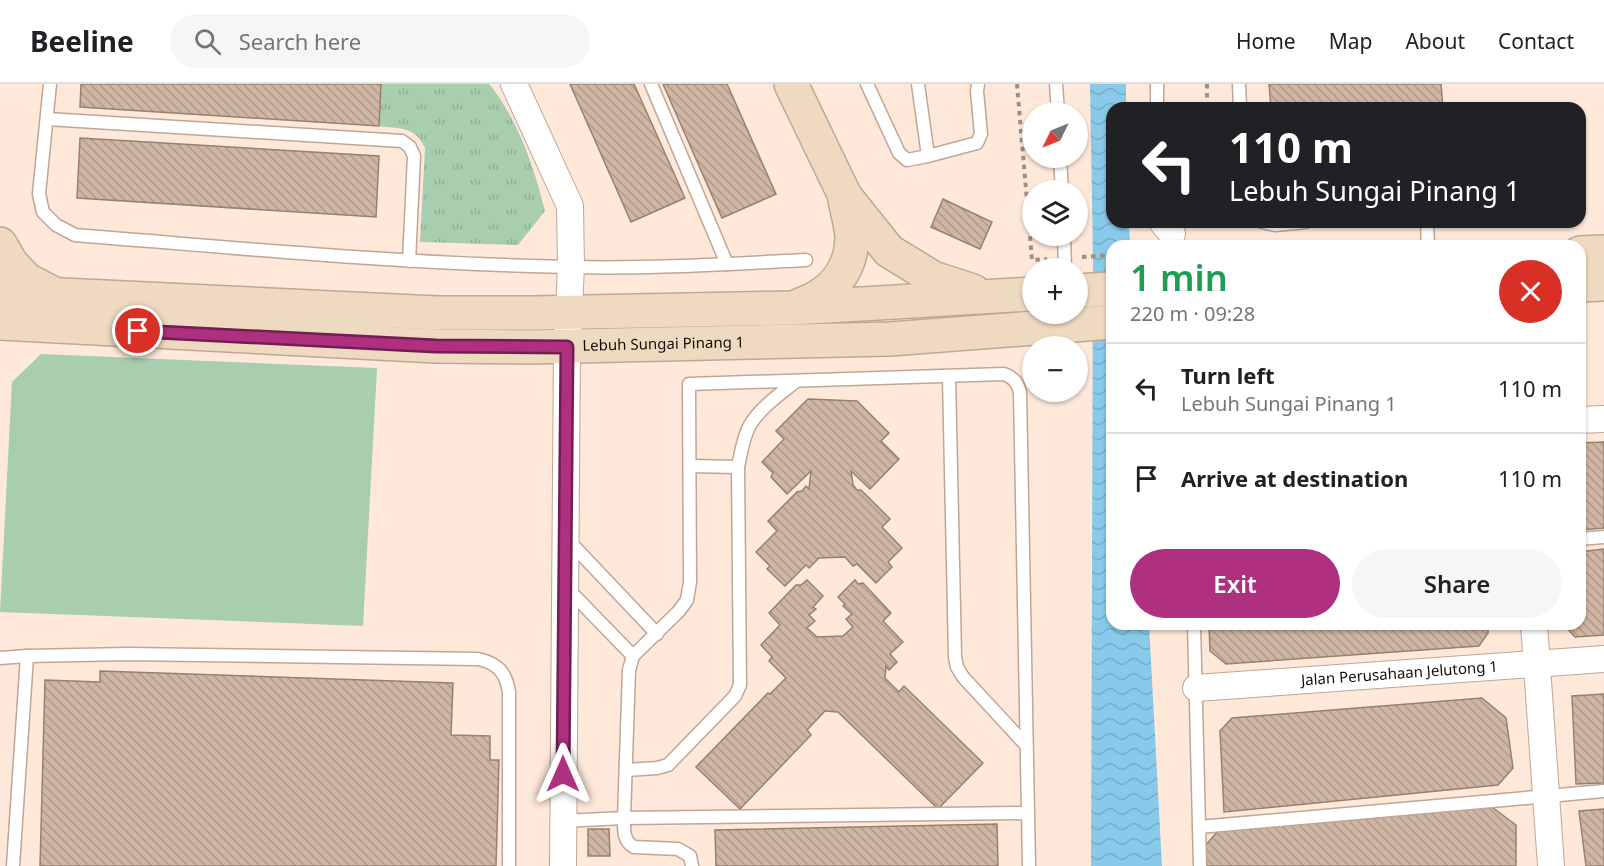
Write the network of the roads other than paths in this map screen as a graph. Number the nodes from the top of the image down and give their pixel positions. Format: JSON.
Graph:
{"nodes":[{"id":1,"x":50,"y":84,"type":"edge"},
{"id":2,"x":514,"y":84,"type":"edge"},
{"id":3,"x":651,"y":84,"type":"edge"},
{"id":4,"x":791,"y":84,"type":"edge"},
{"id":5,"x":867,"y":84,"type":"edge"},
{"id":6,"x":918,"y":84,"type":"edge"},
{"id":7,"x":1056,"y":84,"type":"edge"},
{"id":8,"x":1158,"y":84,"type":"edge"},
{"id":9,"x":1239,"y":84,"type":"edge"},
{"id":10,"x":976,"y":86,"type":"edge"},
{"id":11,"x":1057,"y":102,"type":"edge"},
{"id":12,"x":1157,"y":102,"type":"edge"},
{"id":13,"x":1240,"y":102,"type":"edge"},
{"id":14,"x":47,"y":119,"type":"junction"},
{"id":15,"x":928,"y":156,"type":"junction"},
{"id":16,"x":845,"y":196,"type":"junction"},
{"id":17,"x":0,"y":244,"type":"edge"},
{"id":18,"x":1604,"y":252,"type":"edge"},
{"id":19,"x":1586,"y":253,"type":"edge"},
{"id":20,"x":806,"y":260,"type":"dead end"},
{"id":21,"x":409,"y":261,"type":"junction"},
{"id":22,"x":727,"y":264,"type":"junction"},
{"id":23,"x":571,"y":267,"type":"junction"},
{"id":24,"x":1604,"y":284,"type":"edge"},
{"id":25,"x":1586,"y":285,"type":"edge"},
{"id":26,"x":1106,"y":289,"type":"edge"},
{"id":27,"x":1088,"y":290,"type":"edge"},
{"id":28,"x":0,"y":292,"type":"edge"},
{"id":29,"x":56,"y":295,"type":"junction"},
{"id":30,"x":1022,"y":295,"type":"edge"},
{"id":31,"x":989,"y":297,"type":"junction"},
{"id":32,"x":793,"y":308,"type":"junction"},
{"id":33,"x":568,"y":312,"type":"junction"},
{"id":34,"x":1106,"y":322,"type":"edge"},
{"id":35,"x":0,"y":324,"type":"edge"},
{"id":36,"x":44,"y":327,"type":"junction"},
{"id":37,"x":0,"y":346,"type":"edge"},
{"id":38,"x":567,"y":347,"type":"junction"},
{"id":39,"x":950,"y":377,"type":"junction"},
{"id":40,"x":795,"y":382,"type":"junction"},
{"id":41,"x":1604,"y":418,"type":"edge"},
{"id":42,"x":1586,"y":420,"type":"edge"},
{"id":43,"x":690,"y":466,"type":"junction"},
{"id":44,"x":738,"y":467,"type":"junction"},
{"id":45,"x":1604,"y":537,"type":"edge"},
{"id":46,"x":566,"y":538,"type":"junction"},
{"id":47,"x":1586,"y":538,"type":"edge"},
{"id":48,"x":564,"y":586,"type":"junction"},
{"id":49,"x":1194,"y":630,"type":"edge"},
{"id":50,"x":1534,"y":630,"type":"edge"},
{"id":51,"x":657,"y":634,"type":"junction"},
{"id":52,"x":27,"y":656,"type":"junction"},
{"id":53,"x":633,"y":656,"type":"junction"},
{"id":54,"x":0,"y":658,"type":"edge"},
{"id":55,"x":1604,"y":659,"type":"edge"},
{"id":56,"x":1537,"y":664,"type":"junction"},
{"id":57,"x":1196,"y":688,"type":"junction"},
{"id":58,"x":1025,"y":744,"type":"junction"},
{"id":59,"x":626,"y":770,"type":"junction"},
{"id":60,"x":1604,"y":791,"type":"edge"},
{"id":61,"x":1546,"y":795,"type":"junction"},
{"id":62,"x":1027,"y":813,"type":"junction"},
{"id":63,"x":624,"y":818,"type":"junction"},
{"id":64,"x":563,"y":821,"type":"junction"},
{"id":65,"x":1200,"y":827,"type":"junction"},
{"id":66,"x":13,"y":866,"type":"edge"},
{"id":67,"x":509,"y":866,"type":"edge"},
{"id":68,"x":563,"y":866,"type":"edge"},
{"id":69,"x":692,"y":866,"type":"edge"},
{"id":70,"x":1029,"y":866,"type":"edge"},
{"id":71,"x":1200,"y":866,"type":"edge"},
{"id":72,"x":1551,"y":866,"type":"edge"}],
"edges":[{"from":1,"to":14,"type":"lane"},
{"from":2,"to":23,"type":"street"},
{"from":3,"to":22,"type":"lane"},
{"from":4,"to":16,"type":"street"},
{"from":5,"to":15,"type":"lane"},
{"from":6,"to":15,"type":"lane"},
{"from":7,"to":11,"type":"lane"},
{"from":8,"to":12,"type":"lane"},
{"from":9,"to":13,"type":"lane"},
{"from":10,"to":15,"type":"lane"},
{"from":14,"to":21,"type":"lane"},
{"from":14,"to":21,"type":"lane"},
{"from":16,"to":31,"type":"street"},
{"from":16,"to":32,"type":"street"},
{"from":17,"to":29,"type":"street"},
{"from":18,"to":19,"type":"street"},
{"from":20,"to":22,"type":"lane"},
{"from":21,"to":23,"type":"lane"},
{"from":22,"to":23,"type":"lane"},
{"from":23,"to":33,"type":"street"},
{"from":24,"to":25,"type":"street"},
{"from":26,"to":27,"type":"street"},
{"from":28,"to":29,"type":"street"},
{"from":29,"to":33,"type":"street"},
{"from":30,"to":31,"type":"street"},
{"from":31,"to":32,"type":"street"},
{"from":32,"to":33,"type":"street"},
{"from":33,"to":38,"type":"street"},
{"from":34,"to":38,"type":"street","name":"Lebuh Sungai Pinang 1"},
{"from":35,"to":36,"type":"street","name":"Lebuh Sungai Pinang 1"},
{"from":36,"to":37,"type":"street"},
{"from":36,"to":38,"type":"street","name":"Lebuh Sungai Pinang 1"},
{"from":38,"to":46,"type":"street"},
{"from":39,"to":40,"type":"lane"},
{"from":39,"to":58,"type":"lane"},
{"from":39,"to":58,"type":"lane"},
{"from":40,"to":43,"type":"lane"},
{"from":40,"to":44,"type":"lane"},
{"from":41,"to":42,"type":"street"},
{"from":43,"to":44,"type":"lane"},
{"from":43,"to":51,"type":"lane"},
{"from":44,"to":59,"type":"lane"},
{"from":45,"to":47,"type":"lane"},
{"from":46,"to":48,"type":"street"},
{"from":46,"to":51,"type":"lane"},
{"from":48,"to":53,"type":"lane"},
{"from":48,"to":64,"type":"street"},
{"from":49,"to":57,"type":"lane"},
{"from":50,"to":56,"type":"street"},
{"from":51,"to":53,"type":"lane"},
{"from":52,"to":54,"type":"lane"},
{"from":52,"to":66,"type":"lane"},
{"from":52,"to":67,"type":"lane"},
{"from":53,"to":59,"type":"lane"},
{"from":55,"to":56,"type":"street","name":"Jalan Perusahaan Jelutong 1"},
{"from":56,"to":57,"type":"street","name":"Jalan Perusahaan Jelutong 1"},
{"from":56,"to":61,"type":"street"},
{"from":57,"to":65,"type":"lane"},
{"from":58,"to":62,"type":"lane"},
{"from":59,"to":63,"type":"lane"},
{"from":60,"to":61,"type":"lane"},
{"from":61,"to":65,"type":"lane"},
{"from":61,"to":72,"type":"street"},
{"from":62,"to":63,"type":"lane"},
{"from":62,"to":70,"type":"lane"},
{"from":63,"to":64,"type":"lane"},
{"from":63,"to":69,"type":"lane"},
{"from":64,"to":68,"type":"street"},
{"from":65,"to":71,"type":"lane"}]}
